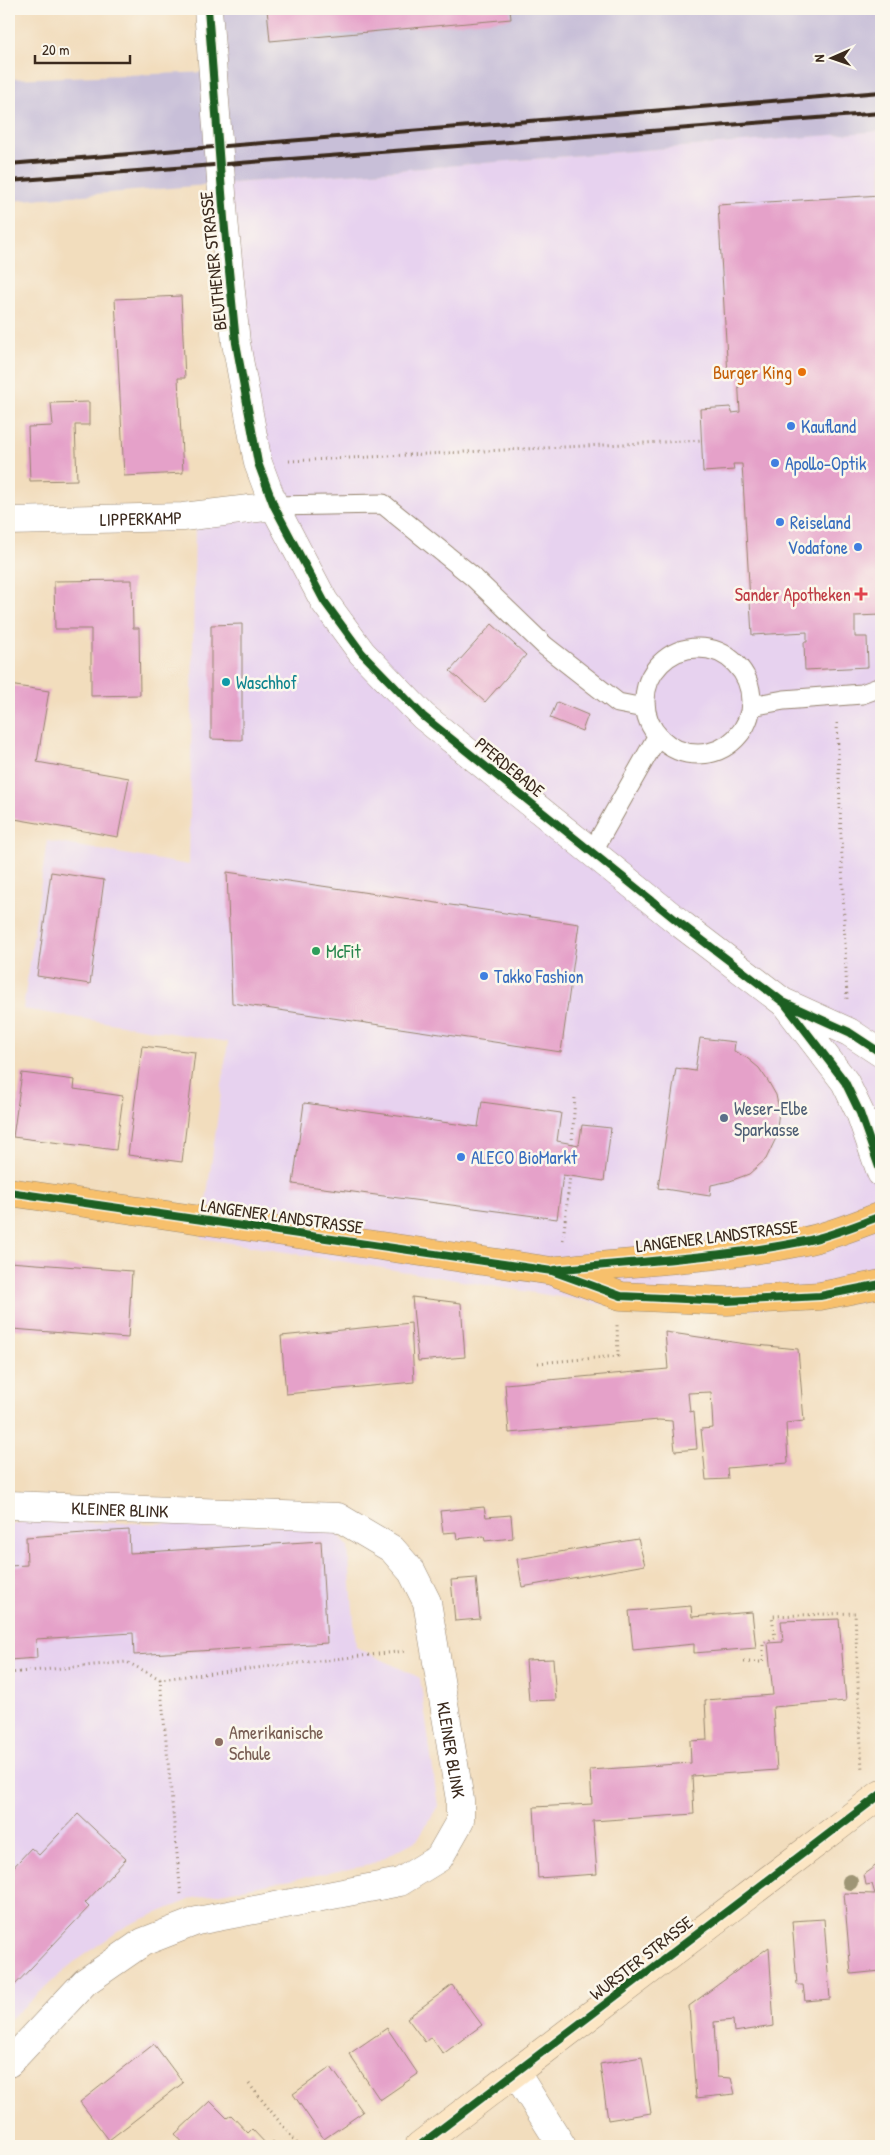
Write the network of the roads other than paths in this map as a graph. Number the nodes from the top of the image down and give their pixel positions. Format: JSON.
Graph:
{"nodes":[{"id":1,"x":208,"y":9,"type":"edge"},
{"id":2,"x":274,"y":506,"type":"junction"},
{"id":3,"x":9,"y":521,"type":"edge"},
{"id":4,"x":881,"y":687,"type":"edge"},
{"id":5,"x":751,"y":706,"type":"junction"},
{"id":6,"x":644,"y":708,"type":"junction"},
{"id":7,"x":657,"y":738,"type":"junction"},
{"id":8,"x":592,"y":852,"type":"junction"},
{"id":9,"x":784,"y":1002,"type":"junction"},
{"id":10,"x":881,"y":1053,"type":"edge"},
{"id":11,"x":881,"y":1173,"type":"edge"},
{"id":12,"x":9,"y":1192,"type":"edge"},
{"id":13,"x":881,"y":1216,"type":"edge"},
{"id":14,"x":556,"y":1270,"type":"junction"},
{"id":15,"x":881,"y":1284,"type":"edge"},
{"id":16,"x":9,"y":1505,"type":"edge"},
{"id":17,"x":872,"y":1800,"type":"edge"},
{"id":18,"x":9,"y":2063,"type":"edge"},
{"id":19,"x":516,"y":2073,"type":"junction"},
{"id":20,"x":419,"y":2146,"type":"edge"},
{"id":21,"x":562,"y":2146,"type":"edge"}],
"edges":[{"from":1,"to":2,"type":"street","name":"BEUTHENER STRASSE"},
{"from":2,"to":3,"type":"street","name":"LIPPERKAMP"},
{"from":2,"to":6,"type":"lane"},
{"from":2,"to":8,"type":"street","name":"PFERDEBADE"},
{"from":4,"to":5,"type":"lane"},
{"from":5,"to":6,"type":"lane"},
{"from":5,"to":7,"type":"lane"},
{"from":6,"to":7,"type":"lane"},
{"from":7,"to":8,"type":"lane"},
{"from":8,"to":9,"type":"street","name":"PFERDEBADE"},
{"from":9,"to":10,"type":"street","name":"PFERDEBADE"},
{"from":9,"to":11,"type":"street","name":"PFERDEBADE"},
{"from":12,"to":14,"type":"main road","name":"LANGENER LANDSTRASSE"},
{"from":13,"to":14,"type":"main road","name":"LANGENER LANDSTRASSE"},
{"from":14,"to":15,"type":"main road","name":"LANGENER LANDSTRASSE"},
{"from":16,"to":18,"type":"street","name":"KLEINER BLINK"},
{"from":17,"to":19,"type":"street","name":"WURSTER STRASSE"},
{"from":19,"to":20,"type":"street","name":"WURSTER STRASSE"},
{"from":19,"to":21,"type":"street"}]}
